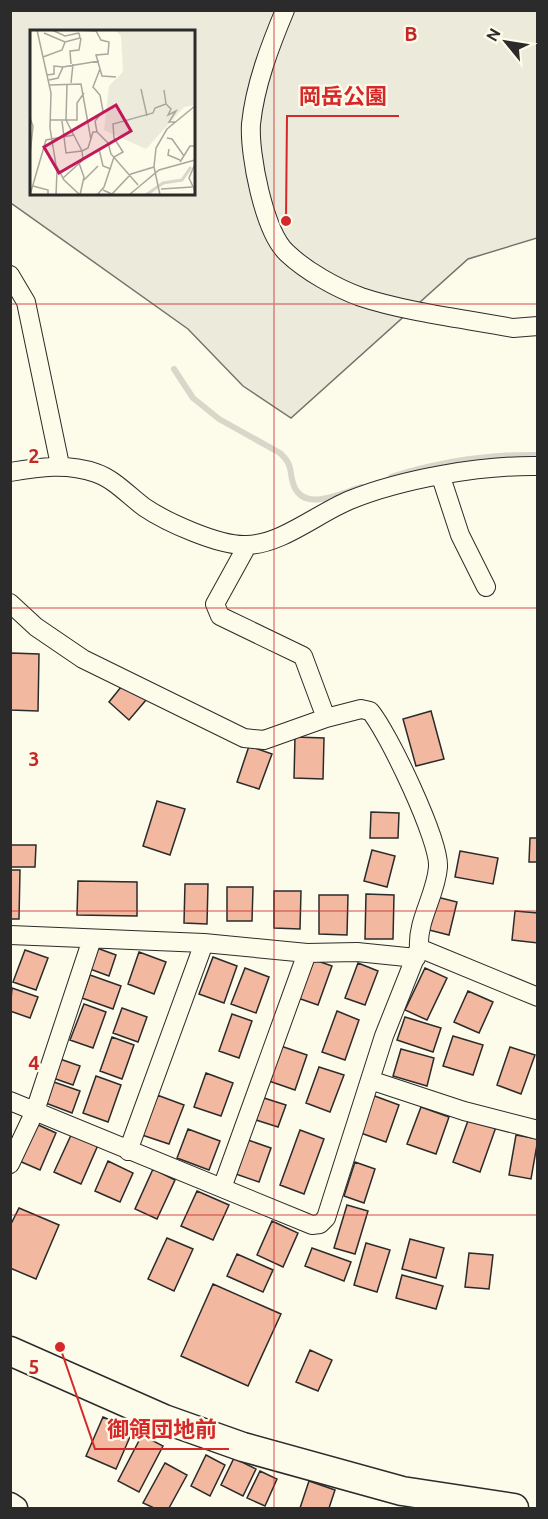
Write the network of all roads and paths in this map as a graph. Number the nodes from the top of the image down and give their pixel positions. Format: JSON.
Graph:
{"nodes":[{"id":1,"x":285,"y":10,"type":"edge"},
{"id":2,"x":10,"y":275,"type":"edge"},
{"id":3,"x":537,"y":326,"type":"edge"},
{"id":4,"x":60,"y":465,"type":"junction"},
{"id":5,"x":537,"y":466,"type":"edge"},
{"id":6,"x":10,"y":472,"type":"edge"},
{"id":7,"x":441,"y":477,"type":"junction"},
{"id":8,"x":247,"y":546,"type":"junction"},
{"id":9,"x":486,"y":587,"type":"dead end"},
{"id":10,"x":10,"y":603,"type":"edge"},
{"id":11,"x":326,"y":718,"type":"junction"},
{"id":12,"x":10,"y":935,"type":"edge"},
{"id":13,"x":92,"y":939,"type":"junction"},
{"id":14,"x":204,"y":943,"type":"junction"},
{"id":15,"x":307,"y":953,"type":"junction"},
{"id":16,"x":418,"y":953,"type":"junction"},
{"id":17,"x":537,"y":997,"type":"edge"},
{"id":18,"x":370,"y":1080,"type":"junction"},
{"id":19,"x":10,"y":1101,"type":"edge"},
{"id":20,"x":35,"y":1111,"type":"junction"},
{"id":21,"x":537,"y":1130,"type":"edge"},
{"id":22,"x":128,"y":1150,"type":"junction"},
{"id":23,"x":10,"y":1164,"type":"edge"},
{"id":24,"x":222,"y":1188,"type":"junction"},
{"id":25,"x":10,"y":1351,"type":"edge"},
{"id":26,"x":10,"y":1504,"type":"edge"},
{"id":27,"x":489,"y":1506,"type":"edge"},
{"id":28,"x":16,"y":1509,"type":"edge"},
{"id":29,"x":514,"y":1509,"type":"edge"}],
"edges":[{"from":1,"to":3,"type":"street"},
{"from":2,"to":4,"type":"street"},
{"from":4,"to":6,"type":"street"},
{"from":4,"to":8,"type":"street"},
{"from":5,"to":7,"type":"street"},
{"from":7,"to":8,"type":"street"},
{"from":7,"to":9,"type":"street"},
{"from":8,"to":11,"type":"street"},
{"from":10,"to":11,"type":"street"},
{"from":11,"to":16,"type":"street"},
{"from":12,"to":13,"type":"street"},
{"from":13,"to":14,"type":"street"},
{"from":13,"to":20,"type":"street"},
{"from":14,"to":15,"type":"street"},
{"from":14,"to":22,"type":"street"},
{"from":15,"to":16,"type":"street"},
{"from":15,"to":24,"type":"street"},
{"from":16,"to":17,"type":"street"},
{"from":16,"to":18,"type":"street"},
{"from":18,"to":21,"type":"street"},
{"from":18,"to":24,"type":"street"},
{"from":19,"to":20,"type":"street"},
{"from":20,"to":22,"type":"street"},
{"from":20,"to":23,"type":"street"},
{"from":22,"to":24,"type":"street"},
{"from":25,"to":27,"type":"main road"},
{"from":26,"to":28,"type":"street"},
{"from":27,"to":29,"type":"main road"}]}
